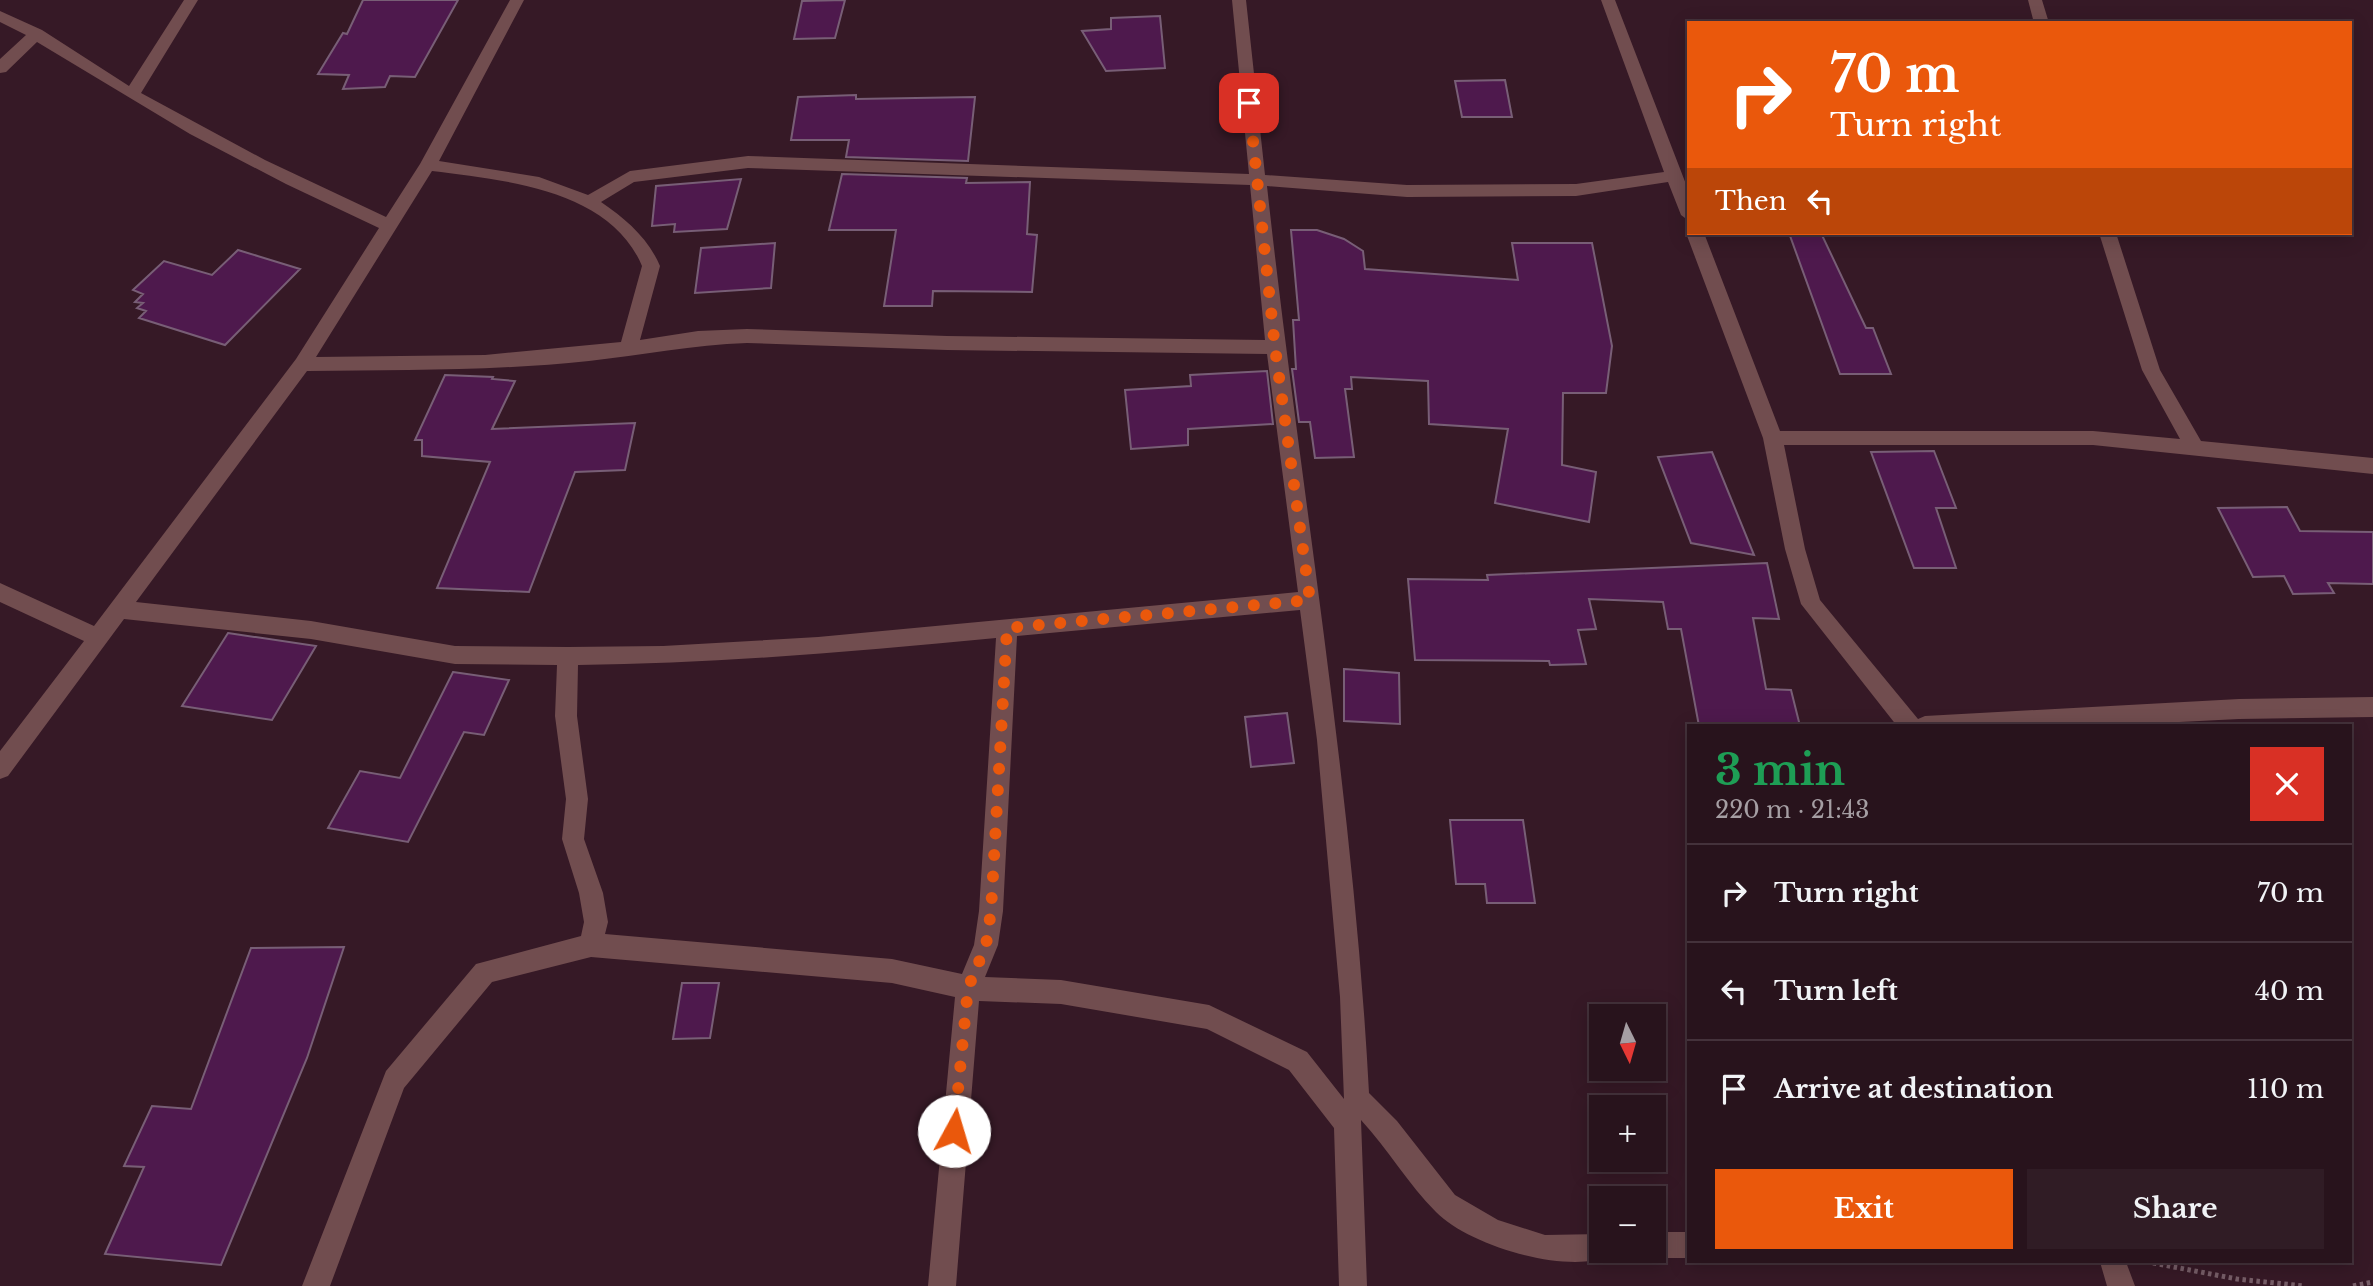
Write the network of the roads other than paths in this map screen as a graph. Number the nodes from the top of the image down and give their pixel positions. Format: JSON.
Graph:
{"nodes":[{"id":1,"x":191,"y":0,"type":"edge"},
{"id":2,"x":517,"y":0,"type":"edge"},
{"id":3,"x":1239,"y":0,"type":"edge"},
{"id":4,"x":1608,"y":0,"type":"edge"},
{"id":5,"x":2035,"y":0,"type":"edge"},
{"id":6,"x":0,"y":16,"type":"edge"},
{"id":7,"x":2041,"y":21,"type":"edge"},
{"id":8,"x":37,"y":33,"type":"junction"},
{"id":9,"x":0,"y":68,"type":"edge"},
{"id":10,"x":132,"y":94,"type":"junction"},
{"id":11,"x":428,"y":165,"type":"junction"},
{"id":12,"x":1674,"y":176,"type":"junction"},
{"id":13,"x":1257,"y":180,"type":"junction"},
{"id":14,"x":589,"y":202,"type":"junction"},
{"id":15,"x":1687,"y":210,"type":"edge"},
{"id":16,"x":390,"y":226,"type":"junction"},
{"id":17,"x":1696,"y":235,"type":"edge"},
{"id":18,"x":2109,"y":235,"type":"edge"},
{"id":19,"x":629,"y":348,"type":"junction"},
{"id":20,"x":1275,"y":348,"type":"junction"},
{"id":21,"x":302,"y":364,"type":"junction"},
{"id":22,"x":1773,"y":438,"type":"junction"},
{"id":23,"x":2195,"y":448,"type":"junction"},
{"id":24,"x":2373,"y":466,"type":"edge"},
{"id":25,"x":0,"y":592,"type":"edge"},
{"id":26,"x":1310,"y":600,"type":"junction"},
{"id":27,"x":118,"y":609,"type":"junction"},
{"id":28,"x":1007,"y":628,"type":"junction"},
{"id":29,"x":97,"y":637,"type":"junction"},
{"id":30,"x":568,"y":656,"type":"junction"},
{"id":31,"x":2373,"y":707,"type":"edge"},
{"id":32,"x":1908,"y":724,"type":"edge"},
{"id":33,"x":1962,"y":724,"type":"edge"},
{"id":34,"x":0,"y":769,"type":"edge"},
{"id":35,"x":591,"y":945,"type":"junction"},
{"id":36,"x":968,"y":988,"type":"junction"},
{"id":37,"x":1357,"y":1098,"type":"junction"},
{"id":38,"x":1347,"y":1124,"type":"junction"},
{"id":39,"x":1666,"y":1245,"type":"edge"},
{"id":40,"x":1687,"y":1245,"type":"edge"},
{"id":41,"x":1589,"y":1247,"type":"edge"},
{"id":42,"x":2113,"y":1263,"type":"edge"},
{"id":43,"x":316,"y":1286,"type":"edge"},
{"id":44,"x":942,"y":1286,"type":"edge"},
{"id":45,"x":1353,"y":1286,"type":"edge"},
{"id":46,"x":2121,"y":1286,"type":"edge"}],
"edges":[{"from":1,"to":10,"type":"street"},
{"from":2,"to":11,"type":"street"},
{"from":3,"to":13,"type":"street"},
{"from":4,"to":12,"type":"street"},
{"from":5,"to":7,"type":"street"},
{"from":6,"to":8,"type":"street"},
{"from":8,"to":9,"type":"street"},
{"from":8,"to":10,"type":"street"},
{"from":10,"to":16,"type":"street"},
{"from":11,"to":14,"type":"street"},
{"from":11,"to":16,"type":"street"},
{"from":12,"to":13,"type":"street"},
{"from":12,"to":15,"type":"street"},
{"from":13,"to":14,"type":"street"},
{"from":13,"to":20,"type":"street"},
{"from":14,"to":19,"type":"street"},
{"from":16,"to":21,"type":"street"},
{"from":17,"to":22,"type":"street"},
{"from":18,"to":23,"type":"street"},
{"from":19,"to":20,"type":"street"},
{"from":19,"to":21,"type":"street"},
{"from":20,"to":26,"type":"street"},
{"from":21,"to":27,"type":"street"},
{"from":22,"to":23,"type":"street"},
{"from":22,"to":32,"type":"street"},
{"from":23,"to":24,"type":"street"},
{"from":25,"to":29,"type":"street"},
{"from":26,"to":28,"type":"street"},
{"from":26,"to":37,"type":"street"},
{"from":27,"to":29,"type":"street"},
{"from":27,"to":30,"type":"street"},
{"from":28,"to":30,"type":"street"},
{"from":28,"to":36,"type":"street"},
{"from":29,"to":34,"type":"street"},
{"from":30,"to":35,"type":"street"},
{"from":31,"to":33,"type":"street"},
{"from":35,"to":36,"type":"street"},
{"from":35,"to":43,"type":"street"},
{"from":36,"to":38,"type":"street"},
{"from":36,"to":44,"type":"street"},
{"from":37,"to":38,"type":"street"},
{"from":37,"to":41,"type":"street"},
{"from":38,"to":45,"type":"street"},
{"from":39,"to":40,"type":"street"},
{"from":42,"to":46,"type":"street"}]}
